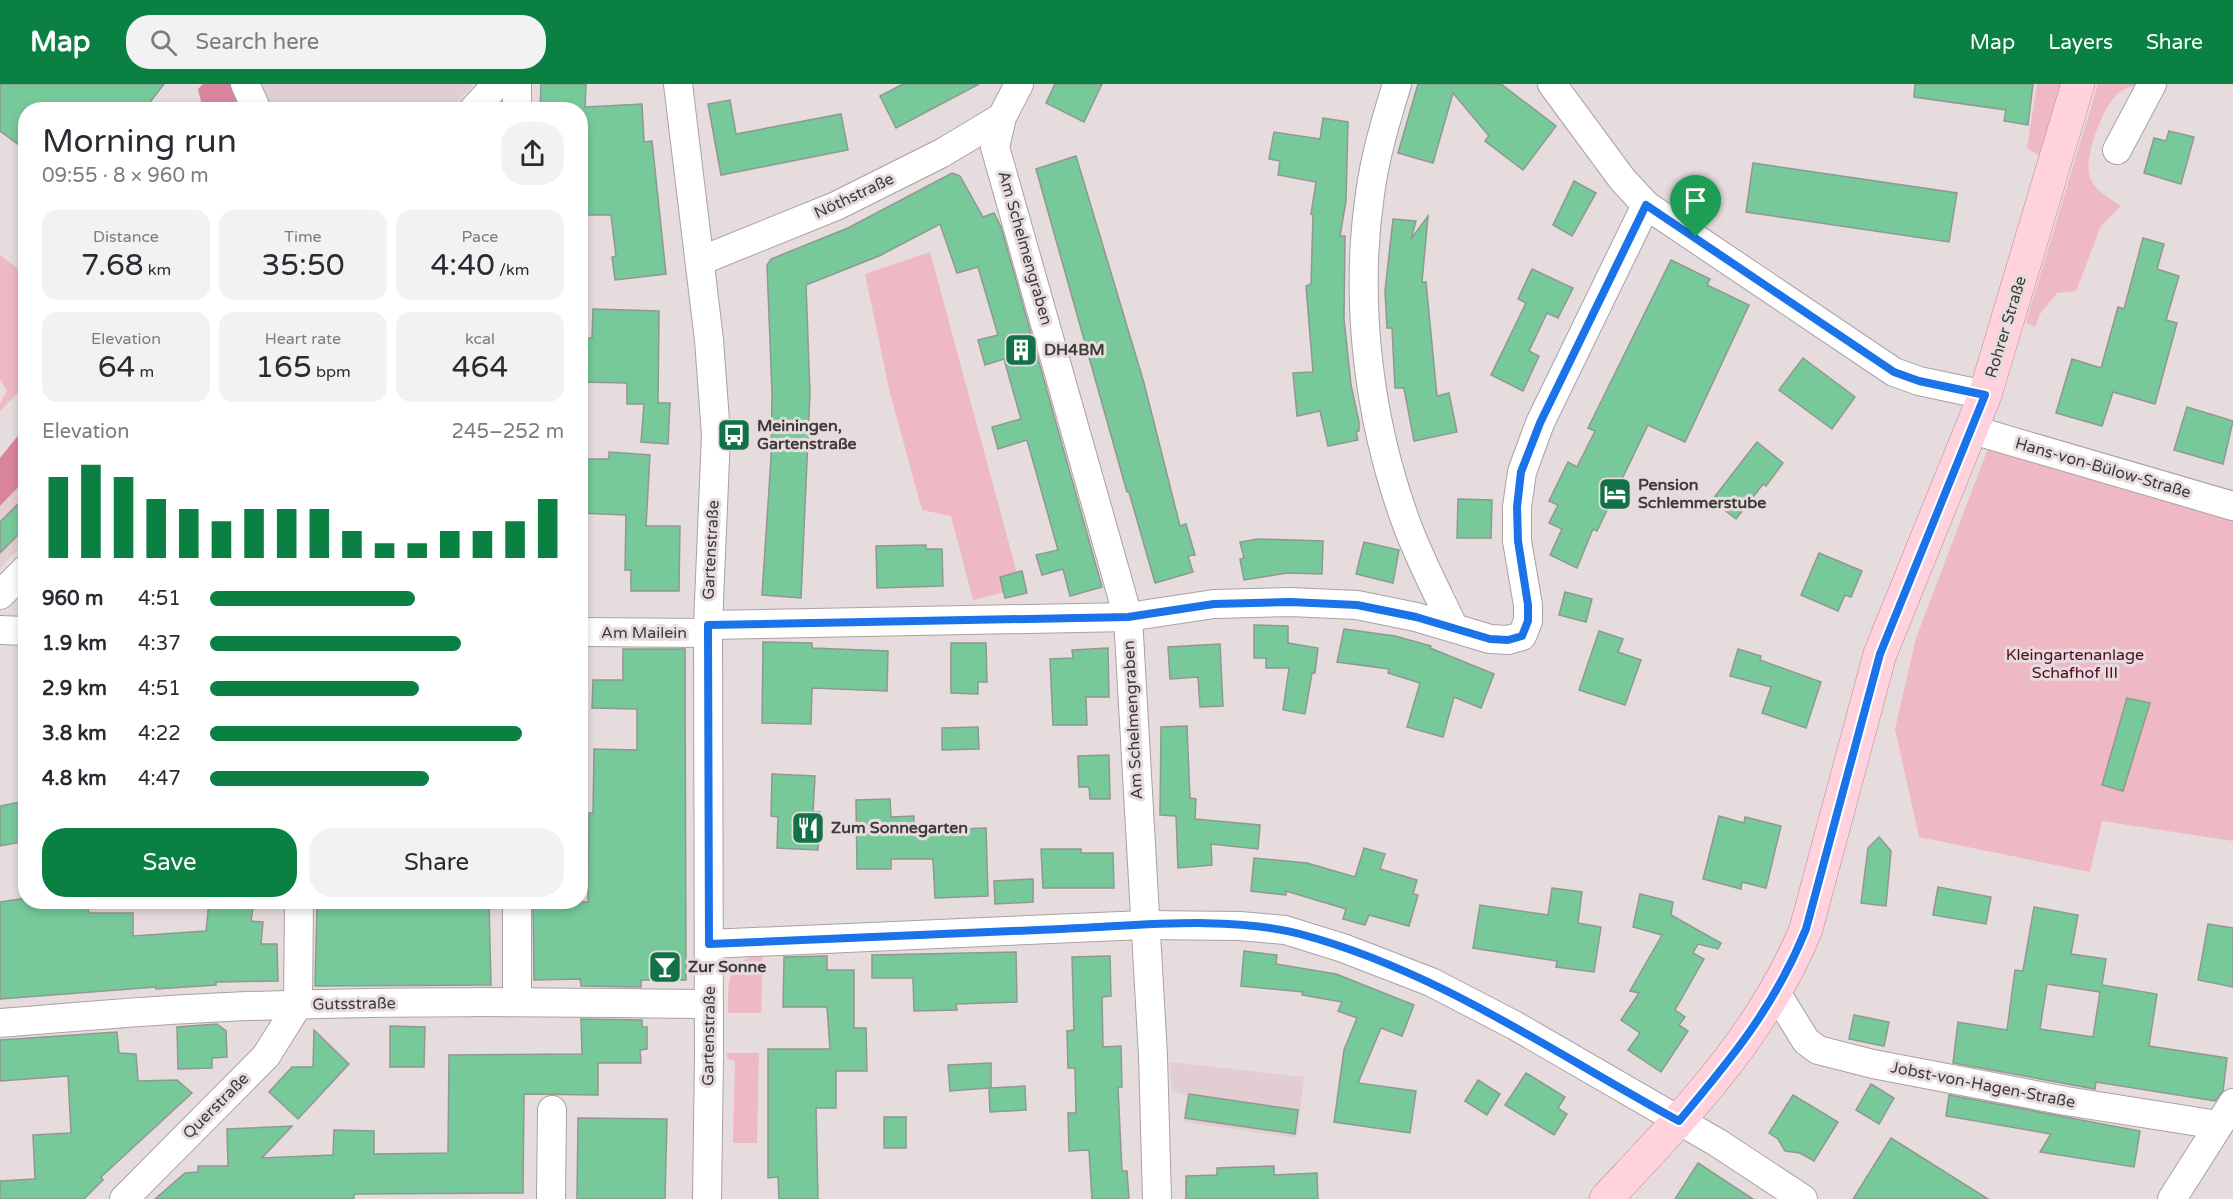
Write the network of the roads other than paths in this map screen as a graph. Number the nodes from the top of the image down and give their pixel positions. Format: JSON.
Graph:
{"nodes":[{"id":1,"x":245,"y":84,"type":"edge"},
{"id":2,"x":497,"y":84,"type":"edge"},
{"id":3,"x":517,"y":84,"type":"edge"},
{"id":4,"x":678,"y":84,"type":"edge"},
{"id":5,"x":1019,"y":84,"type":"edge"},
{"id":6,"x":1397,"y":84,"type":"edge"},
{"id":7,"x":1551,"y":84,"type":"edge"},
{"id":8,"x":2078,"y":84,"type":"edge"},
{"id":9,"x":2152,"y":84,"type":"edge"},
{"id":10,"x":253,"y":102,"type":"edge"},
{"id":11,"x":480,"y":102,"type":"edge"},
{"id":12,"x":517,"y":102,"type":"edge"},
{"id":13,"x":1002,"y":117,"type":"junction"},
{"id":14,"x":2117,"y":150,"type":"dead end"},
{"id":15,"x":1646,"y":205,"type":"junction"},
{"id":16,"x":700,"y":261,"type":"junction"},
{"id":17,"x":1985,"y":395,"type":"junction"},
{"id":18,"x":1973,"y":430,"type":"junction"},
{"id":19,"x":2233,"y":506,"type":"edge"},
{"id":20,"x":18,"y":577,"type":"edge"},
{"id":21,"x":0,"y":595,"type":"edge"},
{"id":22,"x":1128,"y":617,"type":"junction"},
{"id":23,"x":1454,"y":628,"type":"junction"},
{"id":24,"x":708,"y":629,"type":"junction"},
{"id":25,"x":0,"y":630,"type":"edge"},
{"id":26,"x":18,"y":631,"type":"edge"},
{"id":27,"x":588,"y":632,"type":"edge"},
{"id":28,"x":299,"y":909,"type":"edge"},
{"id":29,"x":518,"y":909,"type":"edge"},
{"id":30,"x":1144,"y":925,"type":"junction"},
{"id":31,"x":709,"y":944,"type":"junction"},
{"id":32,"x":1777,"y":994,"type":"junction"},
{"id":33,"x":517,"y":1002,"type":"junction"},
{"id":34,"x":709,"y":1004,"type":"junction"},
{"id":35,"x":298,"y":1005,"type":"junction"},
{"id":36,"x":0,"y":1023,"type":"edge"},
{"id":37,"x":552,"y":1110,"type":"dead end"},
{"id":38,"x":2226,"y":1114,"type":"edge"},
{"id":39,"x":1679,"y":1121,"type":"junction"},
{"id":40,"x":124,"y":1199,"type":"edge"},
{"id":41,"x":551,"y":1199,"type":"edge"},
{"id":42,"x":706,"y":1199,"type":"edge"},
{"id":43,"x":1157,"y":1199,"type":"edge"},
{"id":44,"x":1606,"y":1199,"type":"edge"},
{"id":45,"x":1803,"y":1199,"type":"edge"},
{"id":46,"x":2172,"y":1199,"type":"edge"}],
"edges":[{"from":1,"to":10,"type":"street"},
{"from":2,"to":11,"type":"street"},
{"from":3,"to":12,"type":"street"},
{"from":4,"to":16,"type":"street","name":"Gartenstraße"},
{"from":5,"to":13,"type":"street","name":"Am Schelmengraben"},
{"from":6,"to":23,"type":"street"},
{"from":7,"to":15,"type":"street"},
{"from":8,"to":17,"type":"main road","name":"Rohrer Straße"},
{"from":9,"to":14,"type":"street"},
{"from":13,"to":16,"type":"street","name":"Nöthstraße"},
{"from":13,"to":22,"type":"street","name":"Am Schelmengraben"},
{"from":15,"to":17,"type":"street"},
{"from":15,"to":23,"type":"street","name":"Am Mailein"},
{"from":16,"to":24,"type":"street","name":"Gartenstraße"},
{"from":17,"to":18,"type":"main road","name":"Rohrer Straße"},
{"from":18,"to":19,"type":"street","name":"Hans-von-Bülow-Straße"},
{"from":18,"to":32,"type":"main road","name":"Rohrer Straße"},
{"from":20,"to":21,"type":"street"},
{"from":22,"to":23,"type":"street","name":"Am Mailein"},
{"from":22,"to":24,"type":"street","name":"Am Mailein"},
{"from":22,"to":30,"type":"street","name":"Am Schelmengraben"},
{"from":24,"to":27,"type":"street","name":"Am Mailein"},
{"from":24,"to":31,"type":"street","name":"Gartenstraße"},
{"from":25,"to":26,"type":"street"},
{"from":28,"to":35,"type":"street"},
{"from":29,"to":33,"type":"street"},
{"from":30,"to":31,"type":"street"},
{"from":30,"to":39,"type":"street"},
{"from":30,"to":43,"type":"street","name":"Am Schelmengraben"},
{"from":31,"to":34,"type":"street","name":"Gartenstraße"},
{"from":32,"to":38,"type":"street","name":"Jobst-von-Hagen-Straße"},
{"from":32,"to":39,"type":"main road","name":"Rohrer Straße"},
{"from":33,"to":34,"type":"street","name":"Gutsstraße"},
{"from":33,"to":35,"type":"street","name":"Gutsstraße"},
{"from":34,"to":42,"type":"street","name":"Gartenstraße"},
{"from":35,"to":36,"type":"street","name":"Gutsstraße"},
{"from":35,"to":40,"type":"street","name":"Querstraße"},
{"from":37,"to":41,"type":"street"},
{"from":38,"to":46,"type":"street","name":"Jobst-von-Hagen-Straße"},
{"from":39,"to":44,"type":"main road","name":"Rohrer Straße"},
{"from":39,"to":45,"type":"street"}]}
